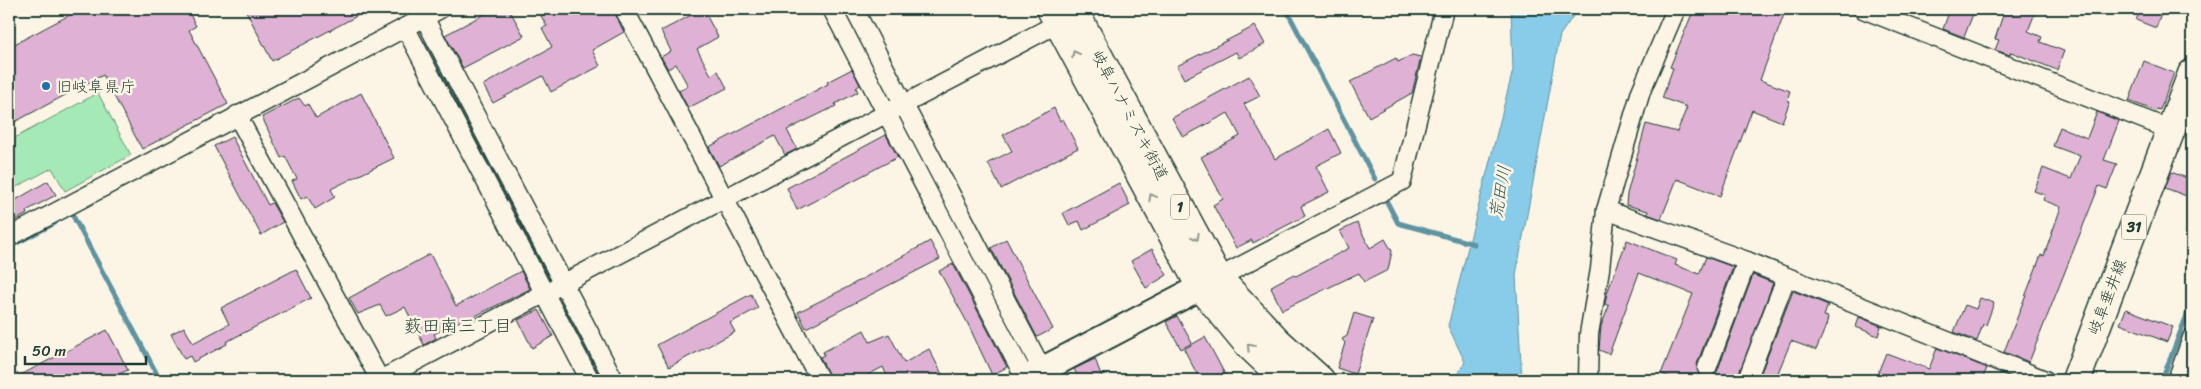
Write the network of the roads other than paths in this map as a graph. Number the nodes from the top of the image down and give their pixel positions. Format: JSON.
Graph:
{"nodes":[{"id":1,"x":440,"y":9,"type":"edge"},
{"id":2,"x":624,"y":9,"type":"edge"},
{"id":3,"x":832,"y":9,"type":"edge"},
{"id":4,"x":854,"y":9,"type":"edge"},
{"id":5,"x":1444,"y":9,"type":"edge"},
{"id":6,"x":1676,"y":9,"type":"edge"},
{"id":7,"x":1863,"y":9,"type":"edge"},
{"id":8,"x":1068,"y":13,"type":"edge"},
{"id":9,"x":424,"y":17,"type":"junction"},
{"id":10,"x":405,"y":28,"type":"junction"},
{"id":11,"x":2192,"y":74,"type":"edge"},
{"id":12,"x":904,"y":105,"type":"junction"},
{"id":13,"x":888,"y":114,"type":"junction"},
{"id":14,"x":237,"y":115,"type":"junction"},
{"id":15,"x":2170,"y":130,"type":"junction"},
{"id":16,"x":725,"y":200,"type":"junction"},
{"id":17,"x":1606,"y":210,"type":"junction"},
{"id":18,"x":9,"y":236,"type":"edge"},
{"id":19,"x":1747,"y":261,"type":"junction"},
{"id":20,"x":1786,"y":278,"type":"junction"},
{"id":21,"x":1210,"y":283,"type":"junction"},
{"id":22,"x":564,"y":285,"type":"junction"},
{"id":23,"x":544,"y":295,"type":"junction"},
{"id":24,"x":2192,"y":338,"type":"edge"},
{"id":25,"x":1708,"y":368,"type":"dead end"},
{"id":26,"x":1033,"y":378,"type":"edge"},
{"id":27,"x":380,"y":380,"type":"edge"},
{"id":28,"x":590,"y":380,"type":"edge"},
{"id":29,"x":614,"y":380,"type":"edge"},
{"id":30,"x":820,"y":380,"type":"edge"},
{"id":31,"x":1286,"y":380,"type":"edge"},
{"id":32,"x":1320,"y":380,"type":"edge"},
{"id":33,"x":1588,"y":380,"type":"edge"},
{"id":34,"x":1747,"y":380,"type":"edge"},
{"id":35,"x":2045,"y":380,"type":"edge"},
{"id":36,"x":2076,"y":380,"type":"edge"},
{"id":37,"x":2180,"y":380,"type":"edge"}],
"edges":[{"from":1,"to":9,"type":"street"},
{"from":2,"to":16,"type":"street"},
{"from":3,"to":13,"type":"street"},
{"from":4,"to":12,"type":"street"},
{"from":5,"to":21,"type":"street"},
{"from":6,"to":17,"type":"street"},
{"from":7,"to":15,"type":"street"},
{"from":8,"to":12,"type":"street"},
{"from":8,"to":21,"type":"main road","name":"岐阜ハナミズキ街道","number":"1"},
{"from":9,"to":10,"type":"street"},
{"from":9,"to":22,"type":"street"},
{"from":10,"to":14,"type":"street"},
{"from":10,"to":23,"type":"street"},
{"from":11,"to":15,"type":"main road","name":"岐阜垂井線","number":"31"},
{"from":12,"to":13,"type":"street"},
{"from":12,"to":26,"type":"street"},
{"from":13,"to":16,"type":"street"},
{"from":13,"to":26,"type":"street"},
{"from":14,"to":18,"type":"street"},
{"from":14,"to":27,"type":"street"},
{"from":15,"to":36,"type":"main road","name":"岐阜垂井線","number":"31"},
{"from":16,"to":22,"type":"street"},
{"from":16,"to":30,"type":"street"},
{"from":17,"to":19,"type":"street"},
{"from":17,"to":33,"type":"street"},
{"from":19,"to":20,"type":"street"},
{"from":19,"to":25,"type":"street"},
{"from":20,"to":34,"type":"street"},
{"from":20,"to":35,"type":"street"},
{"from":21,"to":26,"type":"street"},
{"from":31,"to":21,"type":"main road","name":"岐阜ハナミズキ街道","number":"1","one_way":true},
{"from":21,"to":32,"type":"main road","name":"岐阜ハナミズキ街道","number":"1"},
{"from":22,"to":23,"type":"street"},
{"from":22,"to":29,"type":"street"},
{"from":23,"to":27,"type":"street"},
{"from":23,"to":28,"type":"street"},
{"from":24,"to":37,"type":"street"}]}
